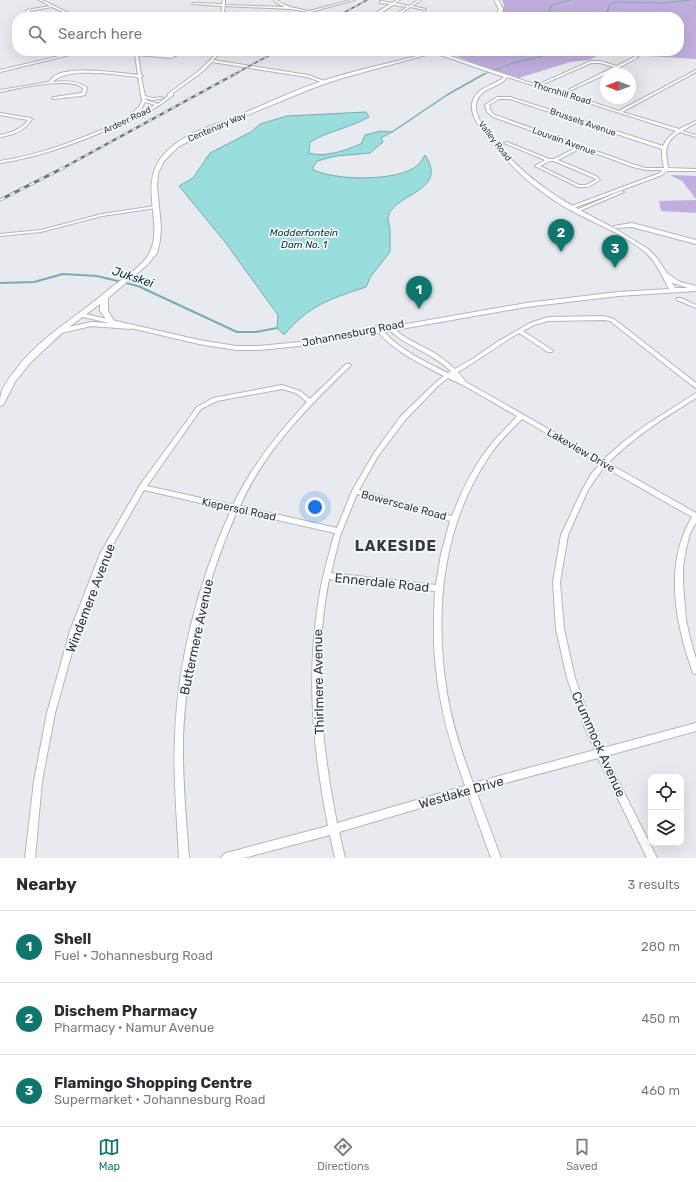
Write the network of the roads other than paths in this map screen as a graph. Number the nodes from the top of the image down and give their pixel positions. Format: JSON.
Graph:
{"nodes":[{"id":1,"x":40,"y":0,"type":"edge"},
{"id":2,"x":224,"y":0,"type":"edge"},
{"id":3,"x":283,"y":0,"type":"edge"},
{"id":4,"x":354,"y":0,"type":"edge"},
{"id":5,"x":399,"y":0,"type":"edge"},
{"id":6,"x":420,"y":0,"type":"edge"},
{"id":7,"x":497,"y":1,"type":"edge"},
{"id":8,"x":277,"y":2,"type":"edge"},
{"id":9,"x":381,"y":2,"type":"dead end"},
{"id":10,"x":193,"y":4,"type":"dead end"},
{"id":11,"x":392,"y":4,"type":"junction"},
{"id":12,"x":53,"y":6,"type":"junction"},
{"id":13,"x":223,"y":6,"type":"junction"},
{"id":14,"x":410,"y":6,"type":"junction"},
{"id":15,"x":273,"y":7,"type":"junction"},
{"id":16,"x":328,"y":7,"type":"junction"},
{"id":17,"x":293,"y":8,"type":"junction"},
{"id":18,"x":298,"y":9,"type":"junction"},
{"id":19,"x":425,"y":9,"type":"dead end"},
{"id":20,"x":495,"y":9,"type":"dead end"},
{"id":21,"x":309,"y":11,"type":"junction"},
{"id":22,"x":29,"y":12,"type":"edge"},
{"id":23,"x":66,"y":12,"type":"edge"},
{"id":24,"x":222,"y":12,"type":"edge"},
{"id":25,"x":301,"y":12,"type":"edge"},
{"id":26,"x":306,"y":12,"type":"edge"},
{"id":27,"x":312,"y":12,"type":"edge"},
{"id":28,"x":318,"y":12,"type":"edge"},
{"id":29,"x":380,"y":12,"type":"edge"},
{"id":30,"x":401,"y":12,"type":"edge"},
{"id":31,"x":500,"y":12,"type":"edge"},
{"id":32,"x":64,"y":56,"type":"edge"},
{"id":33,"x":136,"y":56,"type":"edge"},
{"id":34,"x":152,"y":56,"type":"joint"},
{"id":35,"x":176,"y":56,"type":"edge"},
{"id":36,"x":216,"y":56,"type":"edge"},
{"id":37,"x":414,"y":56,"type":"edge"},
{"id":38,"x":450,"y":56,"type":"edge"},
{"id":39,"x":637,"y":57,"type":"dead end"},
{"id":40,"x":137,"y":60,"type":"junction"},
{"id":41,"x":212,"y":60,"type":"junction"},
{"id":42,"x":618,"y":67,"type":"junction"},
{"id":43,"x":0,"y":71,"type":"edge"},
{"id":44,"x":696,"y":71,"type":"edge"},
{"id":45,"x":141,"y":76,"type":"junction"},
{"id":46,"x":506,"y":76,"type":"junction"},
{"id":47,"x":315,"y":78,"type":"junction"},
{"id":48,"x":337,"y":78,"type":"junction"},
{"id":49,"x":325,"y":82,"type":"junction"},
{"id":50,"x":50,"y":83,"type":"junction"},
{"id":51,"x":538,"y":85,"type":"junction"},
{"id":52,"x":308,"y":89,"type":"junction"},
{"id":53,"x":0,"y":91,"type":"edge"},
{"id":54,"x":563,"y":93,"type":"junction"},
{"id":55,"x":172,"y":94,"type":"junction"},
{"id":56,"x":54,"y":98,"type":"dead end"},
{"id":57,"x":162,"y":98,"type":"junction"},
{"id":58,"x":501,"y":98,"type":"joint"},
{"id":59,"x":144,"y":99,"type":"junction"},
{"id":60,"x":152,"y":104,"type":"junction"},
{"id":61,"x":158,"y":105,"type":"junction"},
{"id":62,"x":621,"y":112,"type":"junction"},
{"id":63,"x":0,"y":114,"type":"edge"},
{"id":64,"x":132,"y":115,"type":"junction"},
{"id":65,"x":696,"y":122,"type":"edge"},
{"id":66,"x":679,"y":130,"type":"junction"},
{"id":67,"x":0,"y":136,"type":"edge"},
{"id":68,"x":696,"y":136,"type":"edge"},
{"id":69,"x":78,"y":141,"type":"junction"},
{"id":70,"x":506,"y":143,"type":"dead end"},
{"id":71,"x":580,"y":147,"type":"junction"},
{"id":72,"x":664,"y":148,"type":"junction"},
{"id":73,"x":548,"y":160,"type":"junction"},
{"id":74,"x":555,"y":160,"type":"junction"},
{"id":75,"x":0,"y":162,"type":"edge"},
{"id":76,"x":666,"y":169,"type":"junction"},
{"id":77,"x":696,"y":170,"type":"edge"},
{"id":78,"x":155,"y":208,"type":"junction"},
{"id":79,"x":575,"y":208,"type":"junction"},
{"id":80,"x":616,"y":227,"type":"junction"},
{"id":81,"x":0,"y":235,"type":"edge"},
{"id":82,"x":696,"y":242,"type":"edge"},
{"id":83,"x":637,"y":244,"type":"junction"},
{"id":84,"x":661,"y":269,"type":"junction"},
{"id":85,"x":696,"y":288,"type":"edge"},
{"id":86,"x":672,"y":289,"type":"junction"},
{"id":87,"x":104,"y":296,"type":"junction"},
{"id":88,"x":678,"y":299,"type":"dead end"},
{"id":89,"x":696,"y":307,"type":"edge"},
{"id":90,"x":81,"y":315,"type":"junction"},
{"id":91,"x":113,"y":323,"type":"junction"},
{"id":92,"x":389,"y":327,"type":"junction"},
{"id":93,"x":130,"y":328,"type":"junction"},
{"id":94,"x":378,"y":329,"type":"junction"},
{"id":95,"x":519,"y":332,"type":"junction"},
{"id":96,"x":54,"y":336,"type":"junction"},
{"id":97,"x":413,"y":344,"type":"junction"},
{"id":98,"x":405,"y":351,"type":"junction"},
{"id":99,"x":550,"y":351,"type":"dead end"},
{"id":100,"x":348,"y":365,"type":"dead end"},
{"id":101,"x":454,"y":370,"type":"junction"},
{"id":102,"x":447,"y":376,"type":"junction"},
{"id":103,"x":465,"y":384,"type":"junction"},
{"id":104,"x":696,"y":386,"type":"edge"},
{"id":105,"x":696,"y":395,"type":"edge"},
{"id":106,"x":310,"y":402,"type":"junction"},
{"id":107,"x":0,"y":403,"type":"edge"},
{"id":108,"x":521,"y":416,"type":"junction"},
{"id":109,"x":604,"y":463,"type":"junction"},
{"id":110,"x":142,"y":488,"type":"junction"},
{"id":111,"x":354,"y":491,"type":"junction"},
{"id":112,"x":235,"y":509,"type":"junction"},
{"id":113,"x":696,"y":517,"type":"edge"},
{"id":114,"x":453,"y":519,"type":"junction"},
{"id":115,"x":337,"y":531,"type":"junction"},
{"id":116,"x":326,"y":576,"type":"junction"},
{"id":117,"x":438,"y":588,"type":"junction"},
{"id":118,"x":696,"y":670,"type":"edge"},
{"id":119,"x":696,"y":727,"type":"edge"},
{"id":120,"x":600,"y":753,"type":"junction"},
{"id":121,"x":472,"y":788,"type":"junction"},
{"id":122,"x":334,"y":829,"type":"junction"},
{"id":123,"x":30,"y":858,"type":"edge"},
{"id":124,"x":184,"y":858,"type":"edge"},
{"id":125,"x":226,"y":858,"type":"edge"},
{"id":126,"x":340,"y":858,"type":"edge"},
{"id":127,"x":496,"y":858,"type":"edge"},
{"id":128,"x":652,"y":858,"type":"edge"}],
"edges":[{"from":1,"to":12,"type":"street"},
{"from":2,"to":13,"type":"street"},
{"from":3,"to":8,"type":"street"},
{"from":4,"to":16,"type":"street"},
{"from":5,"to":11,"type":"street"},
{"from":6,"to":14,"type":"street"},
{"from":7,"to":20,"type":"main road"},
{"from":7,"to":31,"type":"main road"},
{"from":8,"to":15,"type":"street"},
{"from":8,"to":17,"type":"street"},
{"from":9,"to":11,"type":"street"},
{"from":10,"to":13,"type":"street"},
{"from":11,"to":14,"type":"street"},
{"from":11,"to":29,"type":"street"},
{"from":12,"to":22,"type":"street"},
{"from":12,"to":23,"type":"street"},
{"from":13,"to":15,"type":"street"},
{"from":13,"to":24,"type":"street"},
{"from":14,"to":19,"type":"street"},
{"from":14,"to":30,"type":"street"},
{"from":15,"to":17,"type":"street"},
{"from":16,"to":21,"type":"street"},
{"from":16,"to":28,"type":"street"},
{"from":17,"to":18,"type":"street"},
{"from":18,"to":21,"type":"street"},
{"from":18,"to":25,"type":"street"},
{"from":21,"to":26,"type":"street"},
{"from":21,"to":27,"type":"street"},
{"from":32,"to":43,"type":"street"},
{"from":33,"to":40,"type":"street"},
{"from":34,"to":35,"type":"street"},
{"from":34,"to":40,"type":"street"},
{"from":36,"to":41,"type":"street","name":"Ardeer Road"},
{"from":37,"to":48,"type":"main road","name":"Centenary Way"},
{"from":38,"to":46,"type":"street","name":"Thornhill Road"},
{"from":39,"to":42,"type":"street"},
{"from":40,"to":45,"type":"street"},
{"from":41,"to":47,"type":"street"},
{"from":41,"to":55,"type":"street","name":"Ardeer Road"},
{"from":42,"to":51,"type":"street"},
{"from":42,"to":54,"type":"street"},
{"from":44,"to":62,"type":"street"},
{"from":45,"to":50,"type":"street"},
{"from":45,"to":59,"type":"street"},
{"from":46,"to":51,"type":"street","name":"Thornhill Road"},
{"from":46,"to":79,"type":"street","name":"Valley Road"},
{"from":47,"to":48,"type":"main road"},
{"from":47,"to":49,"type":"street"},
{"from":47,"to":52,"type":"main road"},
{"from":48,"to":49,"type":"main road","name":"Centenary Way"},
{"from":49,"to":52,"type":"main road","name":"Centenary Way"},
{"from":50,"to":53,"type":"street"},
{"from":50,"to":56,"type":"street"},
{"from":51,"to":54,"type":"street","name":"Thornhill Road"},
{"from":52,"to":78,"type":"main road","name":"Centenary Way"},
{"from":54,"to":62,"type":"street","name":"Thornhill Road"},
{"from":55,"to":57,"type":"street","name":"Ardeer Road"},
{"from":55,"to":61,"type":"street","name":"Ardeer Road"},
{"from":57,"to":59,"type":"street"},
{"from":57,"to":60,"type":"street","name":"Ardeer Road"},
{"from":58,"to":71,"type":"street","name":"Louvain Avenue"},
{"from":58,"to":72,"type":"street","name":"Brussels Avenue"},
{"from":59,"to":60,"type":"street"},
{"from":59,"to":64,"type":"street"},
{"from":60,"to":61,"type":"street"},
{"from":60,"to":64,"type":"street","name":"Ardeer Road"},
{"from":61,"to":69,"type":"street","name":"Ardeer Road"},
{"from":62,"to":66,"type":"street","name":"Thornhill Road"},
{"from":63,"to":67,"type":"street"},
{"from":64,"to":69,"type":"street","name":"Ardeer Road"},
{"from":65,"to":66,"type":"street"},
{"from":66,"to":68,"type":"street","name":"Thornhill Road"},
{"from":66,"to":72,"type":"street"},
{"from":69,"to":75,"type":"street","name":"Ardeer Road"},
{"from":70,"to":73,"type":"street"},
{"from":71,"to":74,"type":"street"},
{"from":71,"to":76,"type":"street","name":"Louvain Avenue"},
{"from":72,"to":76,"type":"street"},
{"from":73,"to":74,"type":"street"},
{"from":73,"to":74,"type":"street"},
{"from":76,"to":77,"type":"street","name":"Louvain Avenue"},
{"from":76,"to":79,"type":"street"},
{"from":78,"to":81,"type":"street"},
{"from":78,"to":87,"type":"main road","name":"Centenary Way"},
{"from":79,"to":80,"type":"street"},
{"from":79,"to":83,"type":"street"},
{"from":80,"to":82,"type":"street"},
{"from":80,"to":83,"type":"street"},
{"from":83,"to":84,"type":"street"},
{"from":84,"to":85,"type":"street"},
{"from":84,"to":86,"type":"street"},
{"from":85,"to":86,"type":"street","name":"Johannesburg Road"},
{"from":86,"to":92,"type":"street","name":"Johannesburg Road"},
{"from":87,"to":90,"type":"main road","name":"Centenary Way"},
{"from":87,"to":91,"type":"main road"},
{"from":88,"to":89,"type":"street"},
{"from":90,"to":91,"type":"street","name":"Johannesburg Road"},
{"from":90,"to":96,"type":"main road","name":"Centenary Way"},
{"from":91,"to":93,"type":"street","name":"Johannesburg Road"},
{"from":92,"to":94,"type":"street","name":"Johannesburg Road"},
{"from":92,"to":97,"type":"street","name":"Lakeview Drive"},
{"from":93,"to":94,"type":"street","name":"Johannesburg Road"},
{"from":93,"to":96,"type":"main road"},
{"from":94,"to":98,"type":"street","name":"Lakeview Drive"},
{"from":95,"to":99,"type":"street"},
{"from":95,"to":101,"type":"street","name":"Thirlmere Avenue"},
{"from":95,"to":104,"type":"street","name":"Thirlmere Avenue"},
{"from":96,"to":107,"type":"main road","name":"Centenary Way"},
{"from":97,"to":98,"type":"street"},
{"from":97,"to":101,"type":"street","name":"Lakeview Drive"},
{"from":98,"to":102,"type":"street","name":"Lakeview Drive"},
{"from":100,"to":106,"type":"street","name":"Buttermere Avenue"},
{"from":101,"to":102,"type":"street","name":"Thirlmere Avenue"},
{"from":101,"to":103,"type":"street","name":"Lakeview Drive"},
{"from":102,"to":103,"type":"street","name":"Lakeview Drive"},
{"from":102,"to":111,"type":"street","name":"Thirlmere Avenue"},
{"from":103,"to":108,"type":"street","name":"Lakeview Drive"},
{"from":105,"to":109,"type":"street","name":"Crummock Avenue"},
{"from":106,"to":110,"type":"street","name":"Windemere Avenue"},
{"from":106,"to":112,"type":"street","name":"Buttermere Avenue"},
{"from":108,"to":109,"type":"street","name":"Lakeview Drive"},
{"from":108,"to":114,"type":"street"},
{"from":109,"to":113,"type":"street","name":"Lakeview Drive"},
{"from":109,"to":120,"type":"street","name":"Crummock Avenue"},
{"from":110,"to":112,"type":"street","name":"Kiepersol Road"},
{"from":110,"to":123,"type":"street","name":"Windemere Avenue"},
{"from":111,"to":114,"type":"street","name":"Bowerscale Road"},
{"from":111,"to":115,"type":"street","name":"Thirlmere Avenue"},
{"from":112,"to":115,"type":"street","name":"Kiepersol Road"},
{"from":112,"to":124,"type":"street","name":"Buttermere Avenue"},
{"from":113,"to":118,"type":"street"},
{"from":114,"to":117,"type":"street"},
{"from":115,"to":116,"type":"street","name":"Thirlmere Avenue"},
{"from":116,"to":117,"type":"street","name":"Ennerdale Road"},
{"from":116,"to":122,"type":"street","name":"Thirlmere Avenue"},
{"from":117,"to":121,"type":"street"},
{"from":119,"to":120,"type":"street","name":"Westlake Drive"},
{"from":120,"to":121,"type":"street","name":"Westlake Drive"},
{"from":120,"to":128,"type":"street","name":"Crummock Avenue"},
{"from":121,"to":122,"type":"street","name":"Westlake Drive"},
{"from":121,"to":127,"type":"street"},
{"from":122,"to":125,"type":"street","name":"Westlake Drive"},
{"from":122,"to":126,"type":"street","name":"Thirlmere Avenue"}]}
